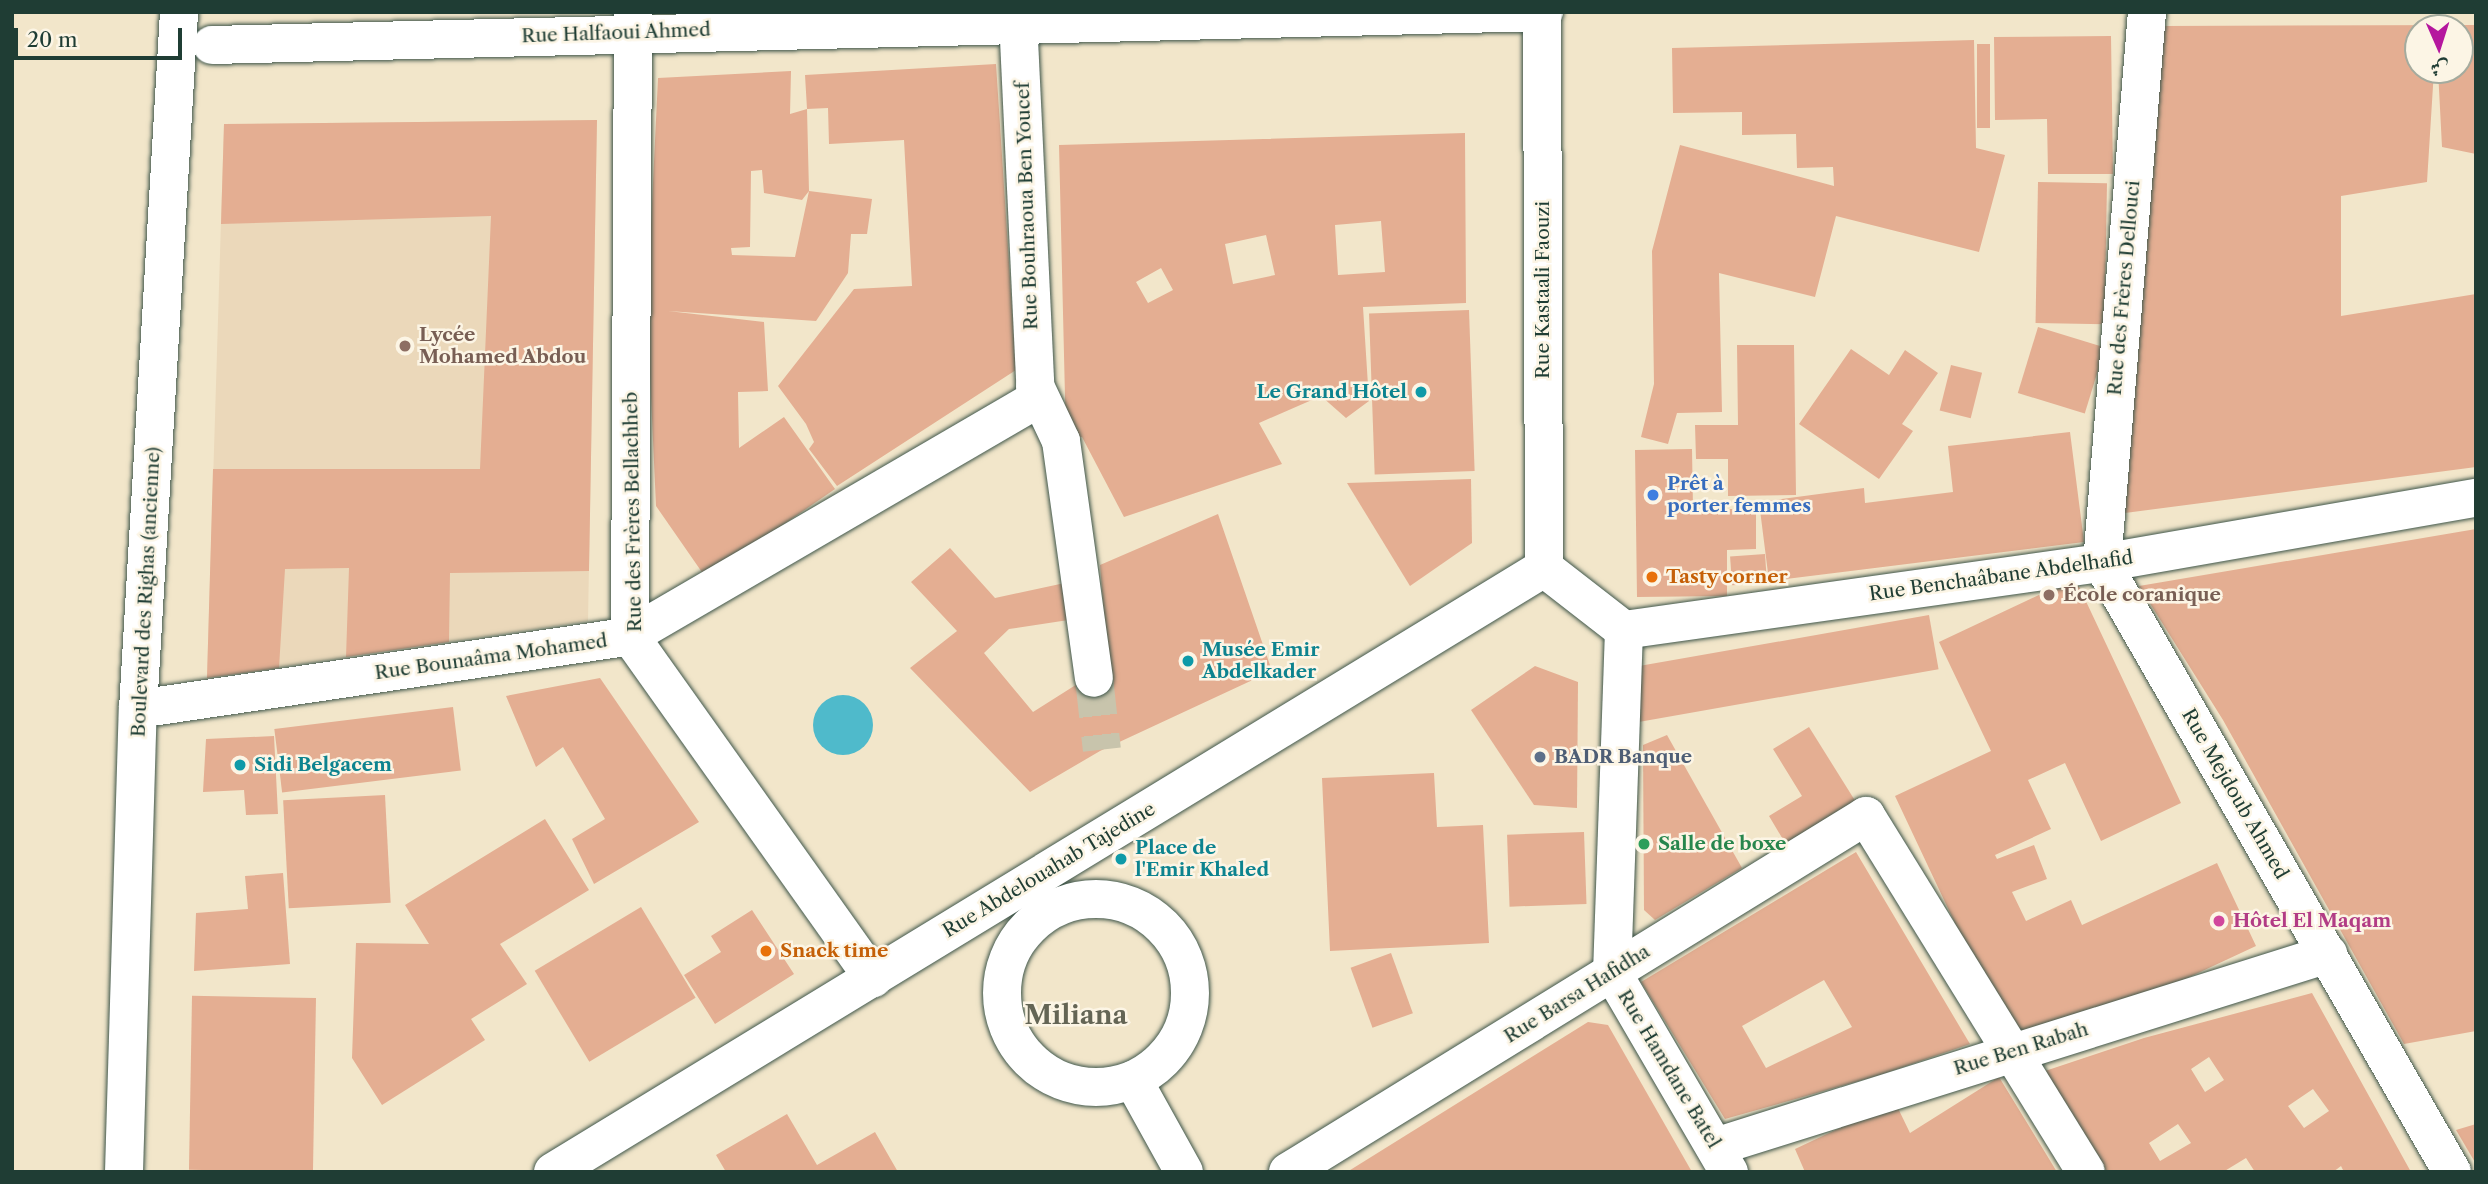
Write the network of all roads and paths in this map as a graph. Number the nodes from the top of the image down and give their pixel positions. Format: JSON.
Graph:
{"nodes":[{"id":1,"x":179,"y":12,"type":"edge"},
{"id":2,"x":1542,"y":12,"type":"edge"},
{"id":3,"x":2147,"y":12,"type":"edge"},
{"id":4,"x":1019,"y":18,"type":"edge"},
{"id":5,"x":633,"y":22,"type":"edge"},
{"id":6,"x":212,"y":45,"type":"dead end"},
{"id":7,"x":1035,"y":393,"type":"junction"},
{"id":8,"x":2476,"y":498,"type":"edge"},
{"id":9,"x":2102,"y":563,"type":"junction"},
{"id":10,"x":1545,"y":568,"type":"junction"},
{"id":11,"x":1625,"y":630,"type":"junction"},
{"id":12,"x":630,"y":636,"type":"junction"},
{"id":13,"x":1094,"y":678,"type":"tunnel mouth"},
{"id":14,"x":138,"y":709,"type":"junction"},
{"id":15,"x":1032,"y":899,"type":"junction"},
{"id":16,"x":2328,"y":954,"type":"junction"},
{"id":17,"x":1612,"y":972,"type":"junction"},
{"id":18,"x":873,"y":978,"type":"junction"},
{"id":19,"x":2012,"y":1052,"type":"junction"},
{"id":20,"x":1133,"y":1080,"type":"junction"},
{"id":21,"x":1722,"y":1160,"type":"edge"},
{"id":22,"x":124,"y":1172,"type":"edge"},
{"id":23,"x":553,"y":1172,"type":"edge"},
{"id":24,"x":1184,"y":1172,"type":"edge"},
{"id":25,"x":1288,"y":1172,"type":"edge"},
{"id":26,"x":2086,"y":1172,"type":"edge"},
{"id":27,"x":2452,"y":1172,"type":"edge"}],
"edges":[{"from":1,"to":14,"type":"street","name":"Boulevard des Righas (ancienne)"},
{"from":2,"to":4,"type":"street","name":"Rue Halfaoui Ahmed"},
{"from":2,"to":10,"type":"street","name":"Rue Kastaali Faouzi"},
{"from":3,"to":9,"type":"street","name":"Rue des Frères Dellouci"},
{"from":4,"to":5,"type":"street","name":"Rue Halfaoui Ahmed"},
{"from":4,"to":7,"type":"street","name":"Rue Bouhraoua Ben Youcef"},
{"from":5,"to":6,"type":"street","name":"Rue Halfaoui Ahmed"},
{"from":5,"to":12,"type":"street","name":"Rue des Frères Bellachheb"},
{"from":7,"to":12,"type":"street","name":"Rue Bounaâma Mohamed"},
{"from":7,"to":13,"type":"street"},
{"from":8,"to":9,"type":"street","name":"Rue Benchaâbane Abdelhafid"},
{"from":9,"to":11,"type":"street","name":"Rue Benchaâbane Abdelhafid"},
{"from":9,"to":16,"type":"street","name":"Rue Mejdoub Ahmed"},
{"from":10,"to":11,"type":"street"},
{"from":10,"to":15,"type":"street","name":"Rue Abdelouahab Tajedine"},
{"from":11,"to":17,"type":"street","name":"Rue Hamdane Batel"},
{"from":12,"to":14,"type":"street","name":"Rue Bounaâma Mohamed"},
{"from":12,"to":18,"type":"street","name":"Rue des Frères Bellachheb"},
{"from":14,"to":22,"type":"street","name":"Boulevard des Righas (ancienne)"},
{"from":15,"to":18,"type":"street","name":"Rue Abdelouahab Tajedine"},
{"from":15,"to":20,"type":"street"},
{"from":15,"to":20,"type":"street"},
{"from":16,"to":19,"type":"street","name":"Rue Ben Rabah"},
{"from":16,"to":27,"type":"street","name":"Rue Mejdoub Ahmed"},
{"from":17,"to":19,"type":"street","name":"Rue Barsa Hafidha"},
{"from":17,"to":21,"type":"street","name":"Rue Hamdane Batel"},
{"from":17,"to":25,"type":"street","name":"Rue Barsa Hafidha"},
{"from":18,"to":23,"type":"street","name":"Rue Abdelouahab Tajedine"},
{"from":19,"to":21,"type":"street","name":"Rue Ben Rabah"},
{"from":19,"to":26,"type":"street"},
{"from":20,"to":24,"type":"street"}]}
